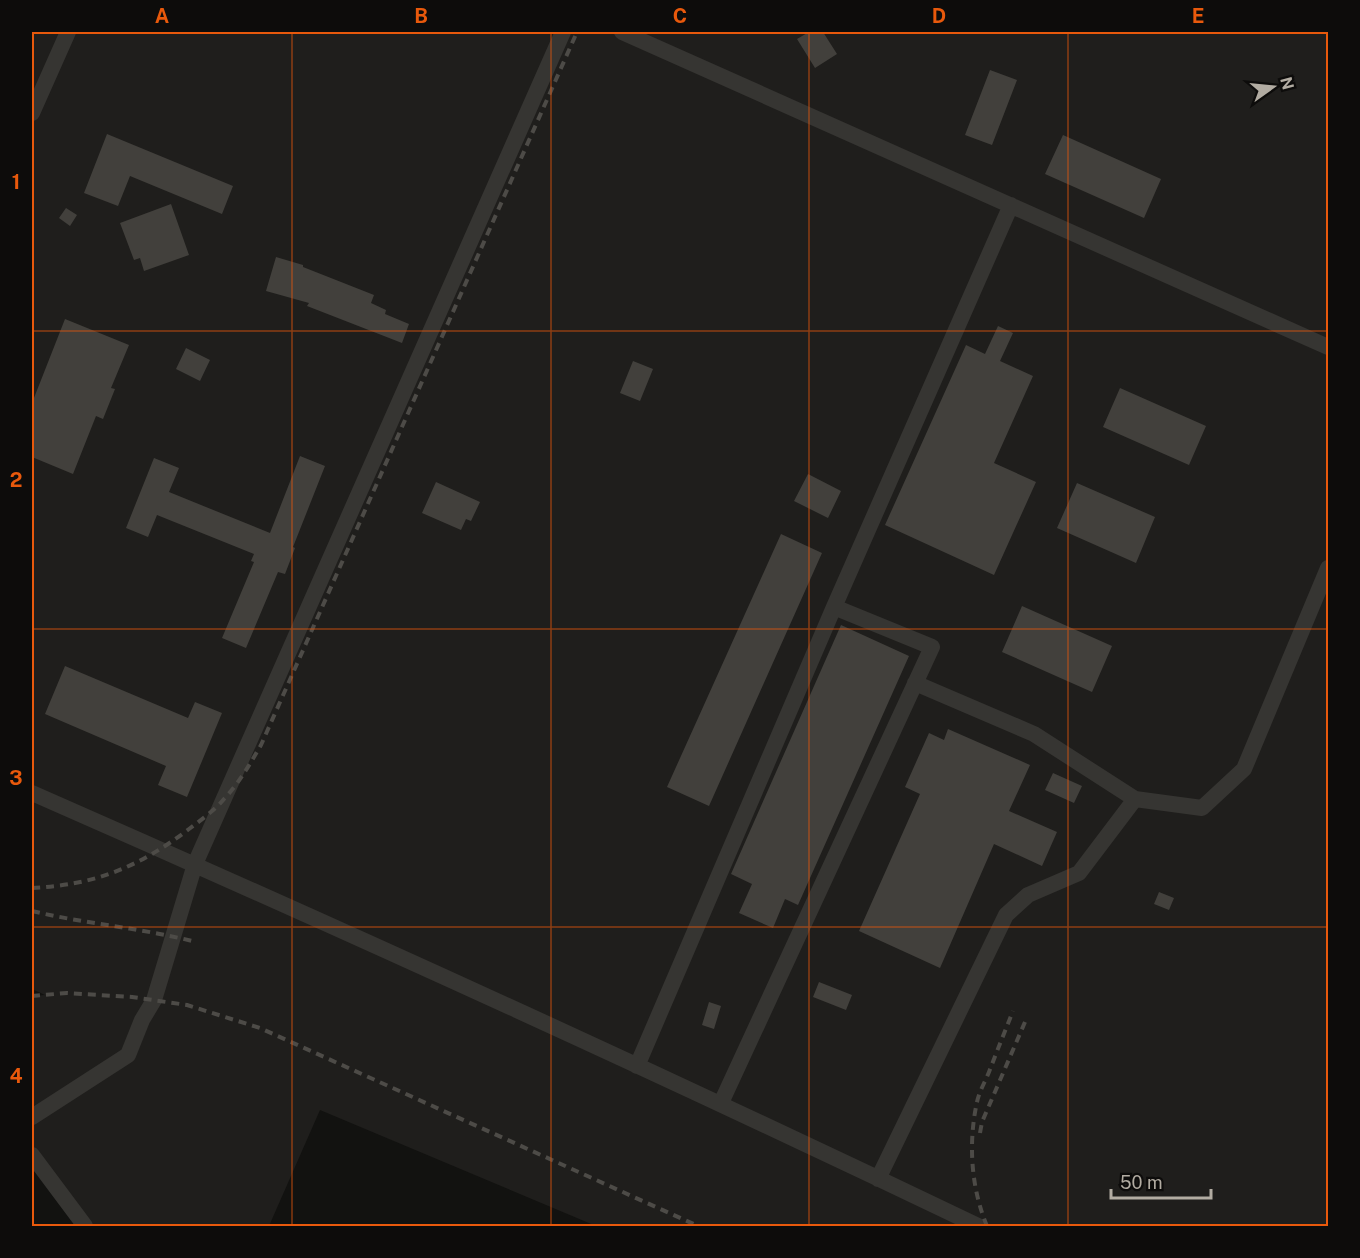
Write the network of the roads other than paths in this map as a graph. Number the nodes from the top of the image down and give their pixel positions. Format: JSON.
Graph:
{"nodes":[{"id":1,"x":68,"y":32,"type":"edge"},
{"id":2,"x":563,"y":32,"type":"edge"},
{"id":3,"x":622,"y":32,"type":"edge"},
{"id":4,"x":32,"y":113,"type":"edge"},
{"id":5,"x":1011,"y":205,"type":"junction"},
{"id":6,"x":1329,"y":347,"type":"edge"},
{"id":7,"x":1329,"y":568,"type":"edge"},
{"id":8,"x":834,"y":607,"type":"junction"},
{"id":9,"x":915,"y":683,"type":"junction"},
{"id":10,"x":32,"y":793,"type":"edge"},
{"id":11,"x":1135,"y":799,"type":"junction"},
{"id":12,"x":195,"y":864,"type":"junction"},
{"id":13,"x":637,"y":1066,"type":"junction"},
{"id":14,"x":721,"y":1103,"type":"junction"},
{"id":15,"x":32,"y":1118,"type":"edge"},
{"id":16,"x":32,"y":1155,"type":"edge"},
{"id":17,"x":878,"y":1179,"type":"junction"},
{"id":18,"x":85,"y":1227,"type":"edge"},
{"id":19,"x":978,"y":1227,"type":"edge"}],
"edges":[{"from":1,"to":4,"type":"street"},
{"from":2,"to":12,"type":"street"},
{"from":3,"to":5,"type":"street"},
{"from":5,"to":6,"type":"street"},
{"from":5,"to":8,"type":"street"},
{"from":7,"to":11,"type":"street"},
{"from":8,"to":9,"type":"street"},
{"from":8,"to":13,"type":"street"},
{"from":9,"to":11,"type":"street"},
{"from":9,"to":14,"type":"street"},
{"from":10,"to":12,"type":"street"},
{"from":11,"to":17,"type":"street"},
{"from":12,"to":13,"type":"street"},
{"from":12,"to":15,"type":"street"},
{"from":13,"to":14,"type":"street"},
{"from":14,"to":17,"type":"street"},
{"from":16,"to":18,"type":"street"},
{"from":17,"to":19,"type":"street"}]}
